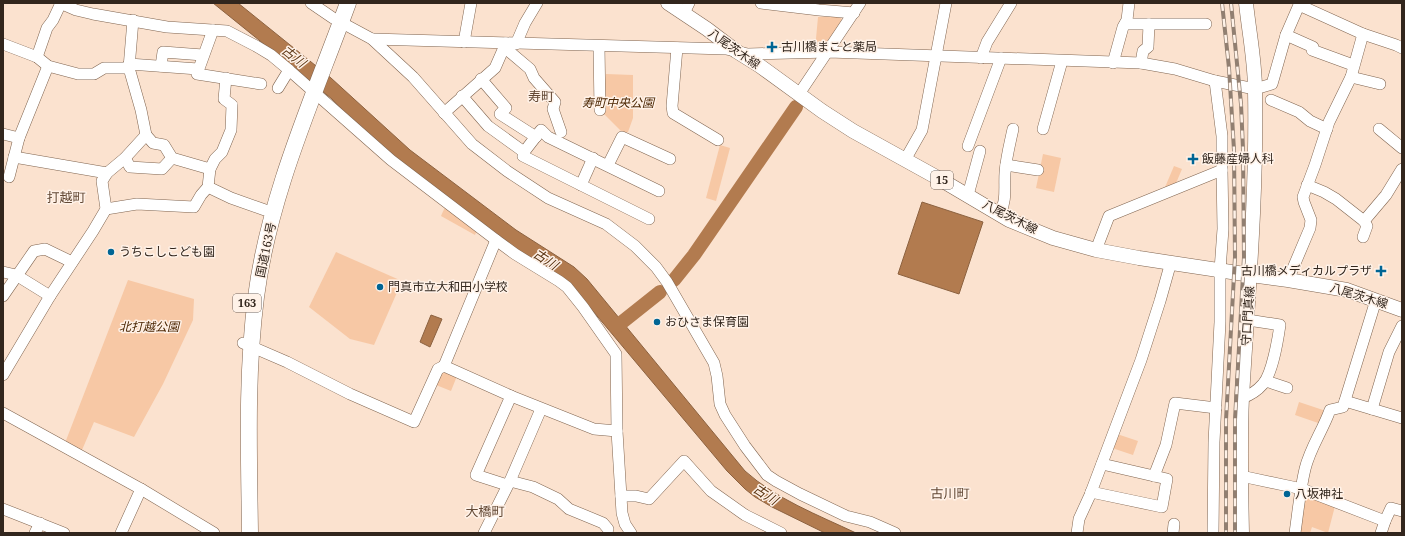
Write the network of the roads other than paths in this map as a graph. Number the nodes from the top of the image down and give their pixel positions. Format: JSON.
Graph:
{"nodes":[{"id":1,"x":60,"y":3,"type":"edge"},
{"id":2,"x":311,"y":3,"type":"edge"},
{"id":3,"x":338,"y":3,"type":"edge"},
{"id":4,"x":348,"y":3,"type":"edge"},
{"id":5,"x":471,"y":3,"type":"edge"},
{"id":6,"x":537,"y":3,"type":"edge"},
{"id":7,"x":668,"y":3,"type":"edge"},
{"id":8,"x":761,"y":3,"type":"edge"},
{"id":9,"x":860,"y":3,"type":"edge"},
{"id":10,"x":946,"y":3,"type":"edge"},
{"id":11,"x":1011,"y":3,"type":"edge"},
{"id":12,"x":1129,"y":3,"type":"edge"},
{"id":13,"x":1246,"y":3,"type":"edge"},
{"id":14,"x":686,"y":8,"type":"edge"},
{"id":15,"x":854,"y":13,"type":"junction"},
{"id":16,"x":134,"y":20,"type":"junction"},
{"id":17,"x":1125,"y":24,"type":"junction"},
{"id":18,"x":1149,"y":24,"type":"junction"},
{"id":19,"x":1206,"y":24,"type":"dead end"},
{"id":20,"x":335,"y":25,"type":"junction"},
{"id":21,"x":213,"y":30,"type":"junction"},
{"id":22,"x":1363,"y":34,"type":"junction"},
{"id":23,"x":1286,"y":35,"type":"junction"},
{"id":24,"x":372,"y":39,"type":"junction"},
{"id":25,"x":464,"y":42,"type":"junction"},
{"id":26,"x":3,"y":44,"type":"edge"},
{"id":27,"x":508,"y":45,"type":"junction"},
{"id":28,"x":599,"y":46,"type":"junction"},
{"id":29,"x":677,"y":48,"type":"junction"},
{"id":30,"x":1402,"y":48,"type":"edge"},
{"id":31,"x":736,"y":51,"type":"junction"},
{"id":32,"x":829,"y":52,"type":"junction"},
{"id":33,"x":203,"y":55,"type":"junction"},
{"id":34,"x":937,"y":56,"type":"junction"},
{"id":35,"x":37,"y":57,"type":"junction"},
{"id":36,"x":981,"y":58,"type":"junction"},
{"id":37,"x":1001,"y":58,"type":"junction"},
{"id":38,"x":1062,"y":61,"type":"junction"},
{"id":39,"x":1113,"y":63,"type":"junction"},
{"id":40,"x":1140,"y":63,"type":"junction"},
{"id":41,"x":1353,"y":65,"type":"junction"},
{"id":42,"x":48,"y":66,"type":"junction"},
{"id":43,"x":129,"y":66,"type":"junction"},
{"id":44,"x":161,"y":66,"type":"junction"},
{"id":45,"x":198,"y":69,"type":"junction"},
{"id":46,"x":289,"y":70,"type":"junction"},
{"id":47,"x":1350,"y":77,"type":"junction"},
{"id":48,"x":226,"y":78,"type":"junction"},
{"id":49,"x":481,"y":80,"type":"junction"},
{"id":50,"x":1215,"y":81,"type":"junction"},
{"id":51,"x":261,"y":84,"type":"dead end"},
{"id":52,"x":1380,"y":84,"type":"dead end"},
{"id":53,"x":311,"y":87,"type":"junction"},
{"id":54,"x":278,"y":88,"type":"dead end"},
{"id":55,"x":1255,"y":89,"type":"junction"},
{"id":56,"x":799,"y":94,"type":"junction"},
{"id":57,"x":462,"y":96,"type":"junction"},
{"id":58,"x":1271,"y":100,"type":"dead end"},
{"id":59,"x":600,"y":110,"type":"dead end"},
{"id":60,"x":444,"y":113,"type":"junction"},
{"id":61,"x":1013,"y":129,"type":"dead end"},
{"id":62,"x":1043,"y":129,"type":"dead end"},
{"id":63,"x":1327,"y":129,"type":"junction"},
{"id":64,"x":1379,"y":129,"type":"dead end"},
{"id":65,"x":561,"y":132,"type":"dead end"},
{"id":66,"x":3,"y":134,"type":"edge"},
{"id":67,"x":146,"y":136,"type":"junction"},
{"id":68,"x":536,"y":137,"type":"junction"},
{"id":69,"x":19,"y":138,"type":"junction"},
{"id":70,"x":718,"y":140,"type":"dead end"},
{"id":71,"x":968,"y":146,"type":"dead end"},
{"id":72,"x":1402,"y":148,"type":"edge"},
{"id":73,"x":980,"y":151,"type":"dead end"},
{"id":74,"x":524,"y":152,"type":"junction"},
{"id":75,"x":124,"y":158,"type":"junction"},
{"id":76,"x":172,"y":158,"type":"junction"},
{"id":77,"x":593,"y":158,"type":"junction"},
{"id":78,"x":670,"y":159,"type":"dead end"},
{"id":79,"x":10,"y":160,"type":"edge"},
{"id":80,"x":905,"y":160,"type":"junction"},
{"id":81,"x":608,"y":165,"type":"junction"},
{"id":82,"x":1006,"y":165,"type":"junction"},
{"id":83,"x":210,"y":169,"type":"junction"},
{"id":84,"x":1402,"y":169,"type":"edge"},
{"id":85,"x":1038,"y":170,"type":"dead end"},
{"id":86,"x":1222,"y":170,"type":"junction"},
{"id":87,"x":107,"y":173,"type":"junction"},
{"id":88,"x":9,"y":177,"type":"dead end"},
{"id":89,"x":1398,"y":184,"type":"edge"},
{"id":90,"x":581,"y":185,"type":"junction"},
{"id":91,"x":1307,"y":185,"type":"junction"},
{"id":92,"x":208,"y":187,"type":"junction"},
{"id":93,"x":659,"y":191,"type":"dead end"},
{"id":94,"x":968,"y":195,"type":"junction"},
{"id":95,"x":106,"y":209,"type":"junction"},
{"id":96,"x":265,"y":210,"type":"junction"},
{"id":97,"x":1000,"y":214,"type":"junction"},
{"id":98,"x":649,"y":219,"type":"dead end"},
{"id":99,"x":1364,"y":222,"type":"junction"},
{"id":100,"x":1363,"y":236,"type":"dead end"},
{"id":101,"x":496,"y":240,"type":"junction"},
{"id":102,"x":1096,"y":250,"type":"junction"},
{"id":103,"x":72,"y":262,"type":"junction"},
{"id":104,"x":1170,"y":262,"type":"junction"},
{"id":105,"x":1220,"y":270,"type":"junction"},
{"id":106,"x":3,"y":272,"type":"edge"},
{"id":107,"x":16,"y":275,"type":"junction"},
{"id":108,"x":1251,"y":275,"type":"junction"},
{"id":109,"x":1288,"y":280,"type":"junction"},
{"id":110,"x":3,"y":296,"type":"edge"},
{"id":111,"x":50,"y":296,"type":"junction"},
{"id":112,"x":1376,"y":300,"type":"junction"},
{"id":113,"x":1402,"y":308,"type":"edge"},
{"id":114,"x":1248,"y":320,"type":"junction"},
{"id":115,"x":1402,"y":326,"type":"edge"},
{"id":116,"x":247,"y":344,"type":"junction"},
{"id":117,"x":444,"y":366,"type":"junction"},
{"id":118,"x":3,"y":375,"type":"edge"},
{"id":119,"x":1266,"y":381,"type":"junction"},
{"id":120,"x":1287,"y":388,"type":"dead end"},
{"id":121,"x":511,"y":396,"type":"junction"},
{"id":122,"x":1242,"y":398,"type":"junction"},
{"id":123,"x":1345,"y":401,"type":"junction"},
{"id":124,"x":1216,"y":408,"type":"junction"},
{"id":125,"x":541,"y":409,"type":"junction"},
{"id":126,"x":1372,"y":409,"type":"junction"},
{"id":127,"x":3,"y":414,"type":"edge"},
{"id":128,"x":1402,"y":418,"type":"edge"},
{"id":129,"x":617,"y":431,"type":"junction"},
{"id":130,"x":1102,"y":464,"type":"junction"},
{"id":131,"x":1154,"y":476,"type":"junction"},
{"id":132,"x":1241,"y":476,"type":"junction"},
{"id":133,"x":509,"y":483,"type":"junction"},
{"id":134,"x":141,"y":489,"type":"junction"},
{"id":135,"x":1302,"y":489,"type":"junction"},
{"id":136,"x":1091,"y":492,"type":"junction"},
{"id":137,"x":621,"y":496,"type":"junction"},
{"id":138,"x":3,"y":509,"type":"edge"},
{"id":139,"x":1402,"y":511,"type":"edge"},
{"id":140,"x":1385,"y":521,"type":"junction"},
{"id":141,"x":38,"y":528,"type":"edge"},
{"id":142,"x":628,"y":529,"type":"edge"},
{"id":143,"x":608,"y":531,"type":"edge"},
{"id":144,"x":64,"y":533,"type":"edge"},
{"id":145,"x":121,"y":533,"type":"edge"},
{"id":146,"x":214,"y":533,"type":"edge"},
{"id":147,"x":241,"y":533,"type":"edge"},
{"id":148,"x":250,"y":533,"type":"edge"},
{"id":149,"x":484,"y":533,"type":"edge"},
{"id":150,"x":781,"y":533,"type":"edge"},
{"id":151,"x":895,"y":533,"type":"edge"},
{"id":152,"x":1077,"y":533,"type":"edge"},
{"id":153,"x":1213,"y":533,"type":"edge"},
{"id":154,"x":1242,"y":533,"type":"edge"},
{"id":155,"x":1296,"y":533,"type":"edge"},
{"id":156,"x":1381,"y":533,"type":"edge"}],
"edges":[{"from":1,"to":16,"type":"street"},
{"from":1,"to":35,"type":"street"},
{"from":2,"to":20,"type":"street"},
{"from":3,"to":20,"type":"highway","name":"国道163号","number":"163"},
{"from":4,"to":20,"type":"highway","name":"国道163号","number":"163"},
{"from":5,"to":25,"type":"street"},
{"from":6,"to":27,"type":"street"},
{"from":7,"to":14,"type":"main road","name":"八尾茨木線","number":"15"},
{"from":8,"to":15,"type":"street"},
{"from":9,"to":15,"type":"street"},
{"from":10,"to":34,"type":"street"},
{"from":11,"to":36,"type":"street"},
{"from":12,"to":17,"type":"street"},
{"from":13,"to":55,"type":"main road","name":"守口門真線"},
{"from":14,"to":31,"type":"main road","name":"八尾茨木線","number":"15"},
{"from":15,"to":32,"type":"street"},
{"from":16,"to":21,"type":"street"},
{"from":16,"to":43,"type":"street"},
{"from":17,"to":18,"type":"street"},
{"from":17,"to":39,"type":"street"},
{"from":18,"to":19,"type":"street"},
{"from":18,"to":40,"type":"street"},
{"from":20,"to":24,"type":"street"},
{"from":20,"to":53,"type":"highway","name":"国道163号","number":"163"},
{"from":21,"to":33,"type":"street"},
{"from":21,"to":46,"type":"street"},
{"from":22,"to":23,"type":"street"},
{"from":22,"to":30,"type":"street"},
{"from":22,"to":41,"type":"street"},
{"from":23,"to":41,"type":"street"},
{"from":23,"to":55,"type":"street"},
{"from":24,"to":25,"type":"street"},
{"from":24,"to":60,"type":"street"},
{"from":25,"to":27,"type":"street"},
{"from":26,"to":35,"type":"street"},
{"from":27,"to":28,"type":"street"},
{"from":27,"to":49,"type":"street"},
{"from":27,"to":65,"type":"street"},
{"from":28,"to":29,"type":"street"},
{"from":28,"to":59,"type":"street"},
{"from":29,"to":31,"type":"street"},
{"from":29,"to":70,"type":"street"},
{"from":31,"to":32,"type":"street"},
{"from":31,"to":56,"type":"main road","name":"八尾茨木線","number":"15"},
{"from":32,"to":34,"type":"street"},
{"from":32,"to":56,"type":"street"},
{"from":33,"to":44,"type":"street"},
{"from":33,"to":45,"type":"street"},
{"from":34,"to":36,"type":"street"},
{"from":34,"to":80,"type":"street"},
{"from":35,"to":42,"type":"street"},
{"from":36,"to":37,"type":"street"},
{"from":37,"to":38,"type":"street"},
{"from":37,"to":71,"type":"street"},
{"from":38,"to":39,"type":"street"},
{"from":38,"to":62,"type":"street"},
{"from":39,"to":40,"type":"street"},
{"from":40,"to":50,"type":"street"},
{"from":41,"to":47,"type":"street"},
{"from":42,"to":43,"type":"street"},
{"from":42,"to":69,"type":"street"},
{"from":43,"to":44,"type":"street"},
{"from":43,"to":67,"type":"street"},
{"from":44,"to":45,"type":"street"},
{"from":45,"to":48,"type":"street"},
{"from":46,"to":53,"type":"street"},
{"from":46,"to":54,"type":"street"},
{"from":47,"to":52,"type":"street"},
{"from":47,"to":63,"type":"street"},
{"from":48,"to":51,"type":"street"},
{"from":48,"to":83,"type":"street"},
{"from":49,"to":57,"type":"street"},
{"from":49,"to":68,"type":"street"},
{"from":50,"to":55,"type":"street"},
{"from":50,"to":86,"type":"street"},
{"from":53,"to":96,"type":"highway","name":"国道163号","number":"163"},
{"from":53,"to":101,"type":"street"},
{"from":53,"to":116,"type":"highway","name":"国道163号","number":"163"},
{"from":55,"to":108,"type":"main road","name":"守口門真線"},
{"from":56,"to":80,"type":"main road","name":"八尾茨木線","number":"15"},
{"from":57,"to":60,"type":"street"},
{"from":57,"to":74,"type":"street"},
{"from":58,"to":63,"type":"street"},
{"from":60,"to":151,"type":"street"},
{"from":61,"to":82,"type":"street"},
{"from":63,"to":91,"type":"street"},
{"from":64,"to":72,"type":"street"},
{"from":66,"to":69,"type":"street"},
{"from":67,"to":75,"type":"street"},
{"from":67,"to":76,"type":"street"},
{"from":68,"to":74,"type":"street"},
{"from":68,"to":77,"type":"street"},
{"from":69,"to":79,"type":"street"},
{"from":73,"to":94,"type":"street"},
{"from":74,"to":90,"type":"street"},
{"from":75,"to":76,"type":"street"},
{"from":75,"to":87,"type":"street"},
{"from":76,"to":83,"type":"street"},
{"from":77,"to":81,"type":"street"},
{"from":77,"to":90,"type":"street"},
{"from":78,"to":81,"type":"street"},
{"from":79,"to":87,"type":"street"},
{"from":79,"to":88,"type":"street"},
{"from":80,"to":94,"type":"main road","name":"八尾茨木線","number":"15"},
{"from":81,"to":93,"type":"street"},
{"from":82,"to":85,"type":"street"},
{"from":82,"to":97,"type":"street"},
{"from":83,"to":92,"type":"street"},
{"from":84,"to":89,"type":"street"},
{"from":86,"to":102,"type":"street"},
{"from":86,"to":105,"type":"street"},
{"from":87,"to":95,"type":"street"},
{"from":89,"to":99,"type":"street"},
{"from":90,"to":98,"type":"street"},
{"from":91,"to":99,"type":"street"},
{"from":91,"to":109,"type":"street"},
{"from":92,"to":95,"type":"street"},
{"from":92,"to":96,"type":"street"},
{"from":94,"to":97,"type":"main road","name":"八尾茨木線","number":"15"},
{"from":95,"to":103,"type":"street"},
{"from":96,"to":116,"type":"highway","name":"国道163号","number":"163"},
{"from":97,"to":102,"type":"main road","name":"八尾茨木線","number":"15"},
{"from":99,"to":100,"type":"street"},
{"from":101,"to":117,"type":"street"},
{"from":101,"to":129,"type":"street"},
{"from":102,"to":104,"type":"main road","name":"八尾茨木線","number":"15"},
{"from":103,"to":107,"type":"street"},
{"from":103,"to":111,"type":"street"},
{"from":104,"to":105,"type":"main road","name":"八尾茨木線","number":"15"},
{"from":104,"to":130,"type":"street"},
{"from":105,"to":108,"type":"main road","name":"八尾茨木線","number":"15"},
{"from":105,"to":124,"type":"street"},
{"from":106,"to":107,"type":"street"},
{"from":107,"to":110,"type":"street"},
{"from":107,"to":111,"type":"street"},
{"from":108,"to":109,"type":"main road","name":"八尾茨木線","number":"15"},
{"from":108,"to":114,"type":"main road","name":"守口門真線"},
{"from":109,"to":112,"type":"main road","name":"八尾茨木線","number":"15"},
{"from":111,"to":118,"type":"street"},
{"from":112,"to":113,"type":"main road","name":"八尾茨木線","number":"15"},
{"from":112,"to":123,"type":"street"},
{"from":114,"to":119,"type":"street"},
{"from":114,"to":122,"type":"main road","name":"守口門真線"},
{"from":115,"to":126,"type":"street"},
{"from":116,"to":117,"type":"street"},
{"from":116,"to":147,"type":"highway","name":"国道163号","number":"163"},
{"from":116,"to":148,"type":"highway","name":"国道163号","number":"163"},
{"from":117,"to":121,"type":"street"},
{"from":119,"to":120,"type":"street"},
{"from":119,"to":122,"type":"street"},
{"from":121,"to":125,"type":"street"},
{"from":121,"to":133,"type":"street"},
{"from":122,"to":132,"type":"main road","name":"守口門真線"},
{"from":123,"to":126,"type":"street"},
{"from":123,"to":135,"type":"street"},
{"from":124,"to":131,"type":"street"},
{"from":124,"to":153,"type":"street"},
{"from":125,"to":129,"type":"street"},
{"from":125,"to":133,"type":"street"},
{"from":126,"to":128,"type":"street"},
{"from":127,"to":134,"type":"street"},
{"from":129,"to":137,"type":"street"},
{"from":130,"to":131,"type":"street"},
{"from":130,"to":136,"type":"street"},
{"from":131,"to":136,"type":"street"},
{"from":132,"to":135,"type":"street"},
{"from":132,"to":154,"type":"main road","name":"守口門真線"},
{"from":133,"to":143,"type":"street"},
{"from":133,"to":149,"type":"street"},
{"from":134,"to":145,"type":"street"},
{"from":134,"to":146,"type":"street"},
{"from":135,"to":140,"type":"street"},
{"from":135,"to":155,"type":"street"},
{"from":136,"to":152,"type":"street"},
{"from":137,"to":142,"type":"street"},
{"from":137,"to":150,"type":"street"},
{"from":138,"to":141,"type":"street"},
{"from":139,"to":140,"type":"street"},
{"from":140,"to":156,"type":"street"},
{"from":141,"to":144,"type":"street"},
{"from":142,"to":143,"type":"street"}]}
